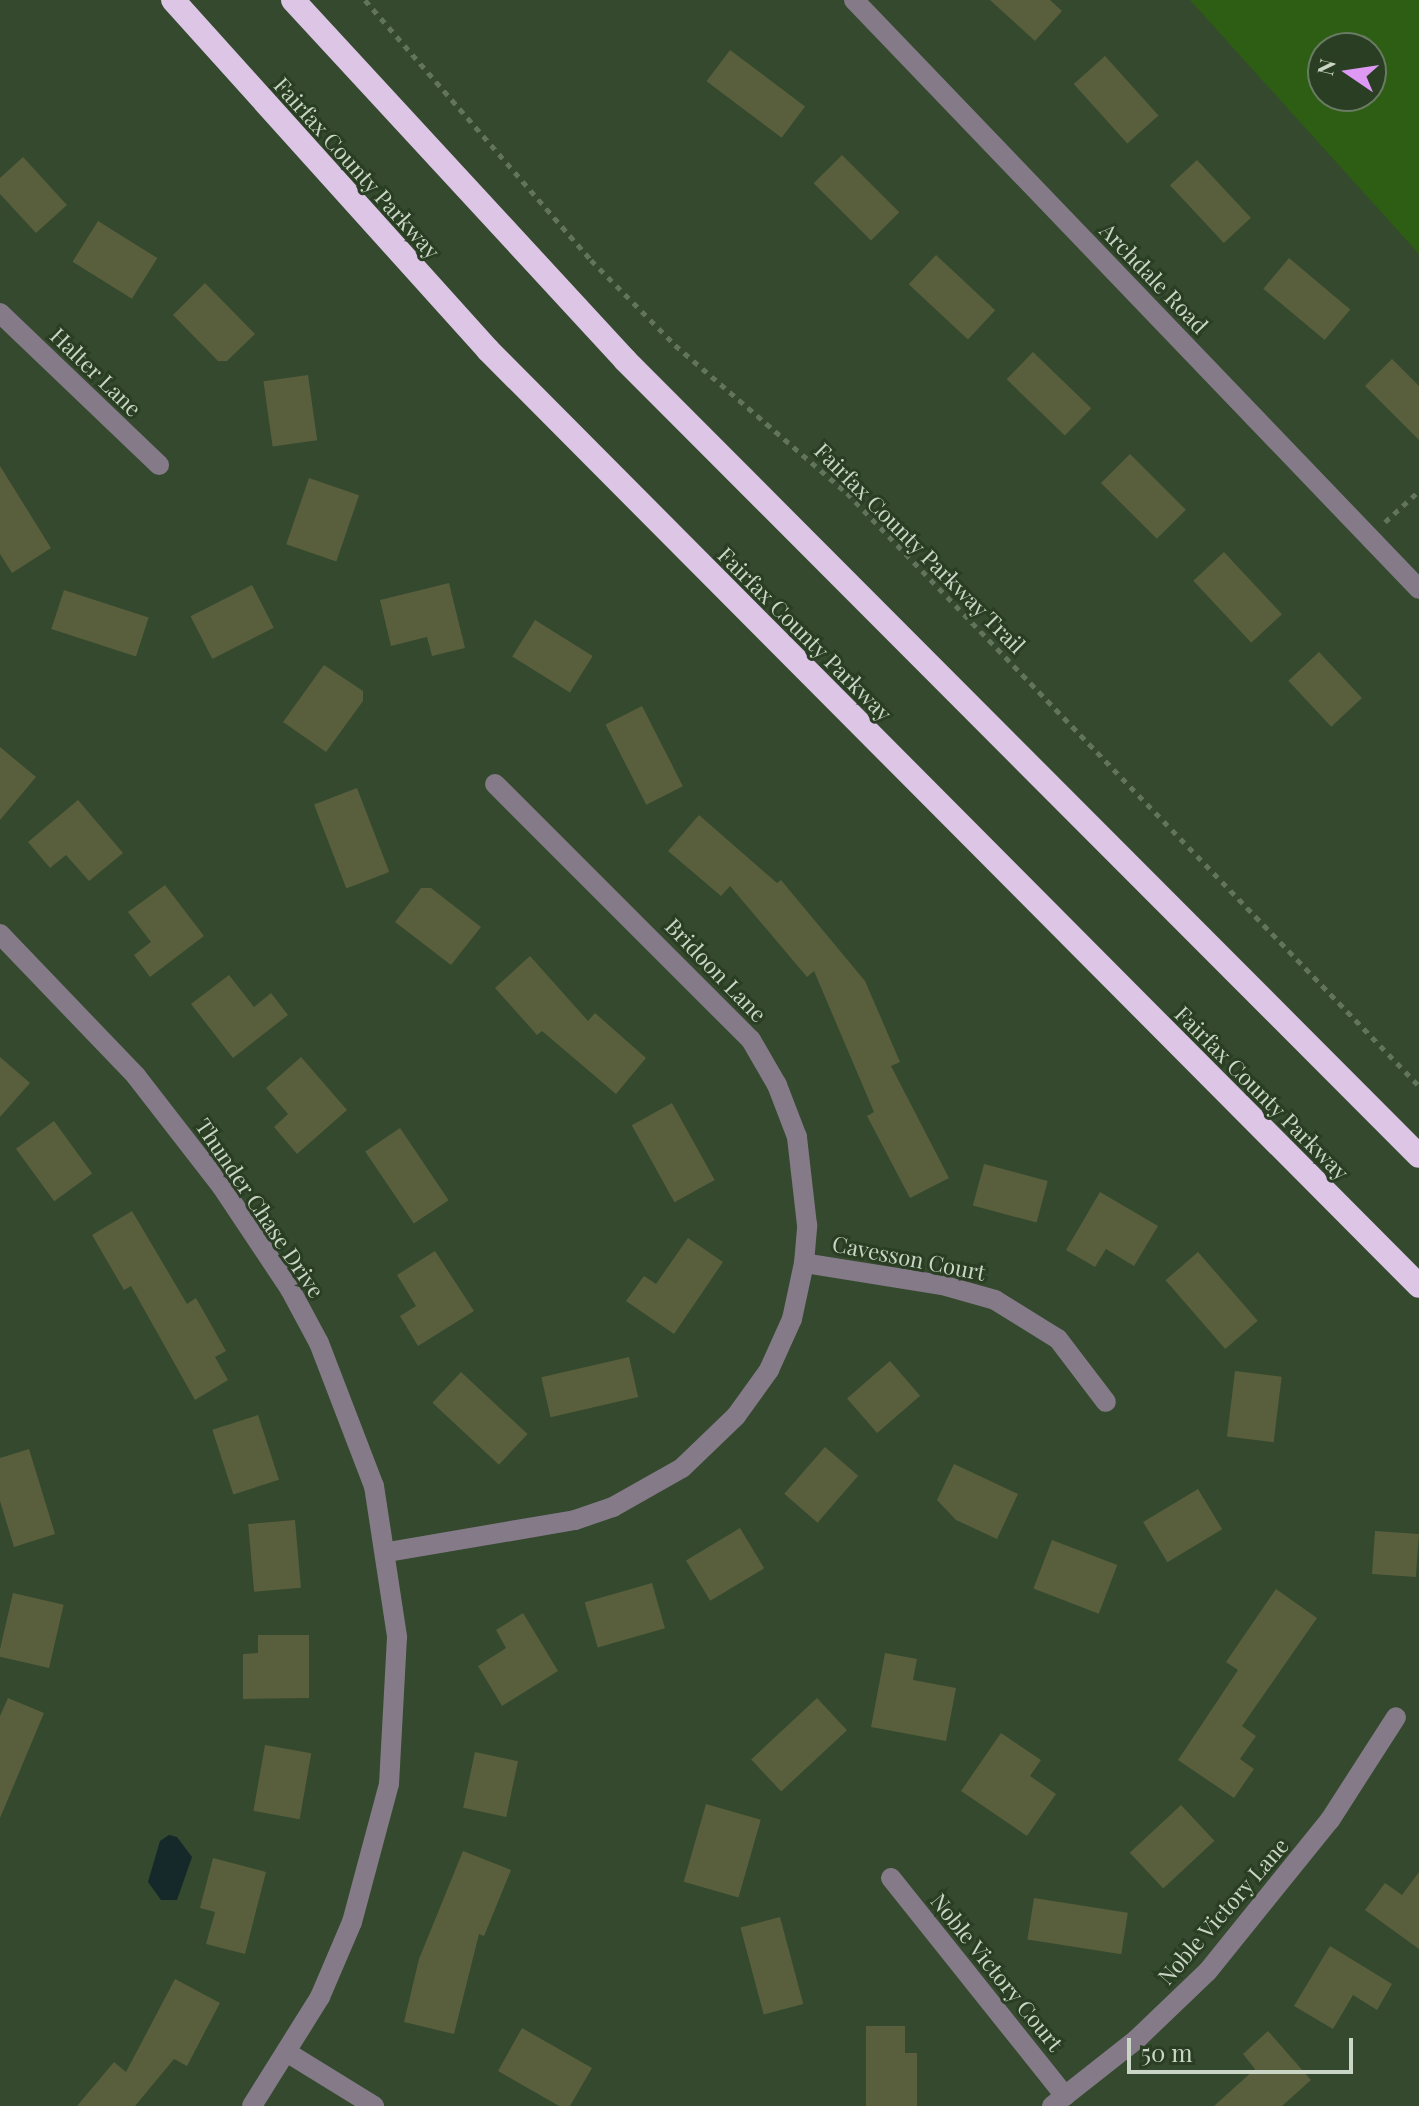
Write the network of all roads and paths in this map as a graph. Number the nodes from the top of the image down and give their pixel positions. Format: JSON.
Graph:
{"nodes":[{"id":1,"x":173,"y":0,"type":"edge"},
{"id":2,"x":293,"y":0,"type":"edge"},
{"id":3,"x":365,"y":0,"type":"edge"},
{"id":4,"x":854,"y":0,"type":"edge"},
{"id":5,"x":0,"y":313,"type":"edge"},
{"id":6,"x":159,"y":465,"type":"dead end"},
{"id":7,"x":1419,"y":491,"type":"edge"},
{"id":8,"x":1369,"y":536,"type":"junction"},
{"id":9,"x":1419,"y":589,"type":"edge"},
{"id":10,"x":495,"y":784,"type":"dead end"},
{"id":11,"x":0,"y":934,"type":"edge"},
{"id":12,"x":1419,"y":1086,"type":"edge"},
{"id":13,"x":1419,"y":1156,"type":"edge"},
{"id":14,"x":804,"y":1263,"type":"junction"},
{"id":15,"x":1419,"y":1286,"type":"edge"},
{"id":16,"x":1106,"y":1402,"type":"dead end"},
{"id":17,"x":388,"y":1552,"type":"junction"},
{"id":18,"x":1396,"y":1717,"type":"dead end"},
{"id":19,"x":891,"y":1878,"type":"dead end"},
{"id":20,"x":288,"y":2053,"type":"junction"},
{"id":21,"x":1058,"y":2101,"type":"edge"},
{"id":22,"x":252,"y":2106,"type":"edge"},
{"id":23,"x":374,"y":2106,"type":"edge"}],
"edges":[{"from":1,"to":15,"type":"highway","name":"Fairfax County Parkway"},
{"from":2,"to":13,"type":"highway"},
{"from":3,"to":12,"type":"path","name":"Fairfax County Parkway Trail"},
{"from":4,"to":8,"type":"street","name":"Archdale Road"},
{"from":5,"to":6,"type":"street","name":"Halter Lane"},
{"from":7,"to":8,"type":"path"},
{"from":8,"to":9,"type":"street","name":"Archdale Road"},
{"from":10,"to":14,"type":"street","name":"Bridoon Lane"},
{"from":11,"to":17,"type":"street","name":"Thunder Chase Drive"},
{"from":14,"to":16,"type":"street","name":"Cavesson Court"},
{"from":14,"to":17,"type":"street","name":"Bridoon Lane"},
{"from":17,"to":20,"type":"street","name":"Thunder Chase Drive"},
{"from":18,"to":21,"type":"street","name":"Noble Victory Lane"},
{"from":19,"to":21,"type":"street","name":"Noble Victory Court"},
{"from":20,"to":22,"type":"street","name":"Thunder Chase Drive"},
{"from":20,"to":23,"type":"street"}]}
